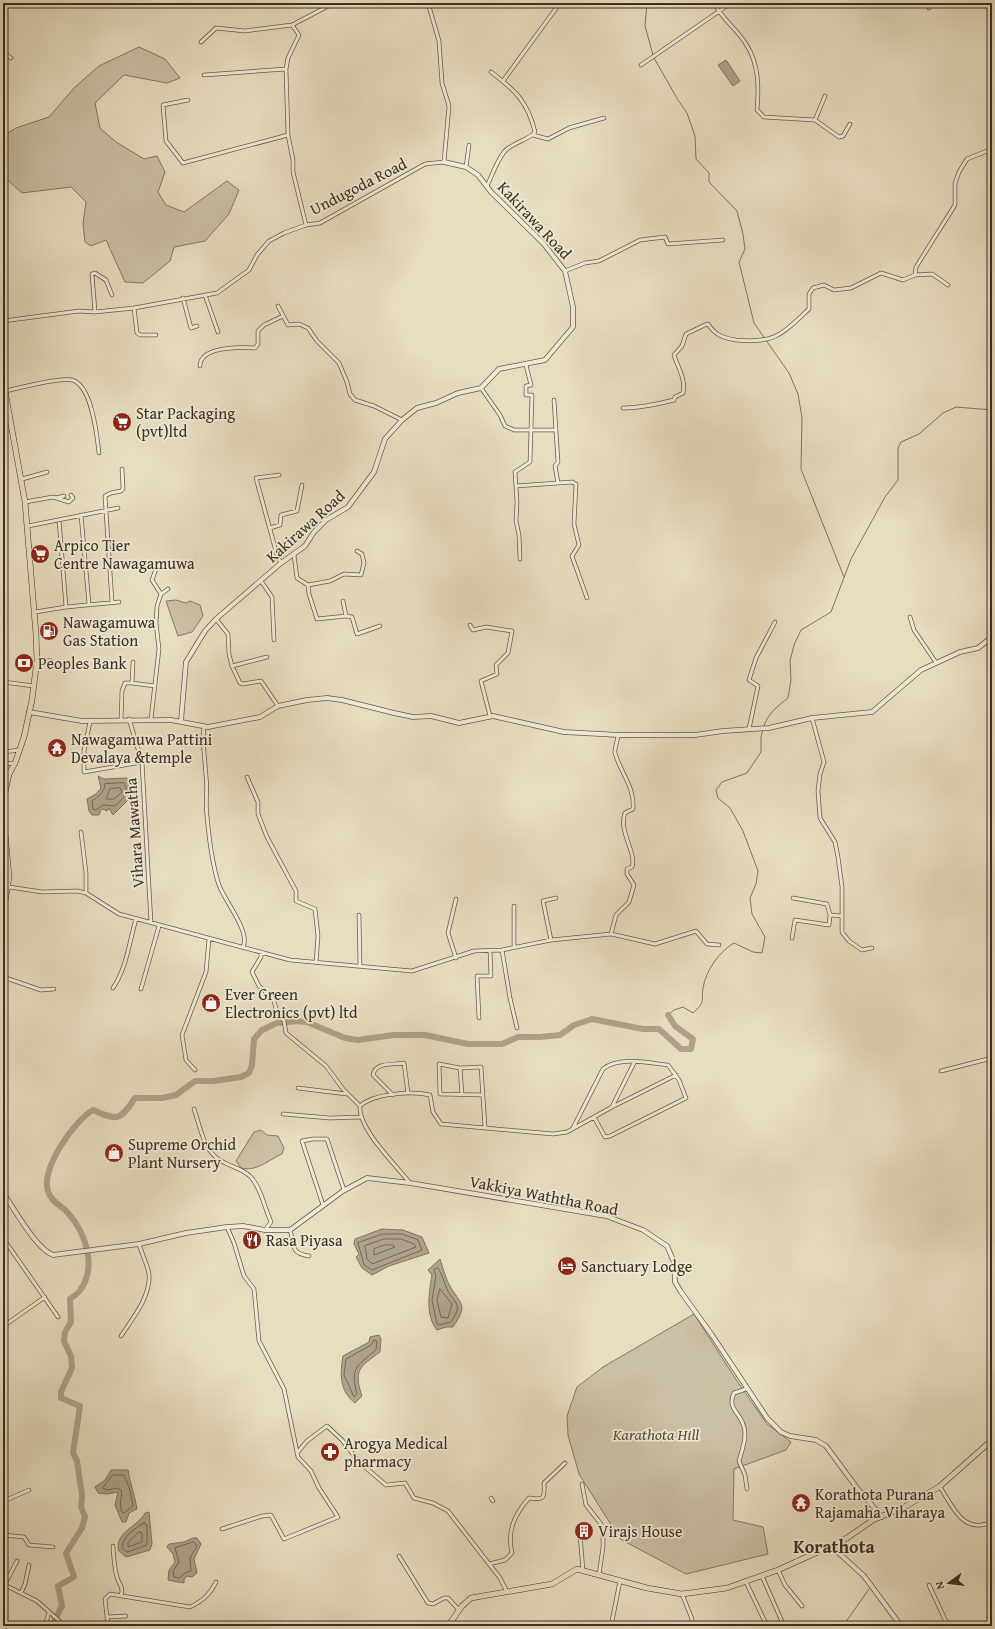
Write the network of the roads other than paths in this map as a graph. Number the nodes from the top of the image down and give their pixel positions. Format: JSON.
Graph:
{"nodes":[{"id":1,"x":334,"y":3,"type":"edge"},
{"id":2,"x":428,"y":3,"type":"edge"},
{"id":3,"x":560,"y":3,"type":"edge"},
{"id":4,"x":714,"y":3,"type":"edge"},
{"id":5,"x":731,"y":3,"type":"edge"},
{"id":6,"x":928,"y":3,"type":"edge"},
{"id":7,"x":929,"y":8,"type":"dead end"},
{"id":8,"x":718,"y":12,"type":"junction"},
{"id":9,"x":292,"y":25,"type":"junction"},
{"id":10,"x":201,"y":42,"type":"dead end"},
{"id":11,"x":3,"y":52,"type":"edge"},
{"id":12,"x":11,"y":58,"type":"dead end"},
{"id":13,"x":641,"y":64,"type":"dead end"},
{"id":14,"x":286,"y":69,"type":"junction"},
{"id":15,"x":490,"y":72,"type":"dead end"},
{"id":16,"x":204,"y":75,"type":"dead end"},
{"id":17,"x":503,"y":81,"type":"junction"},
{"id":18,"x":825,"y":96,"type":"dead end"},
{"id":19,"x":188,"y":100,"type":"dead end"},
{"id":20,"x":604,"y":118,"type":"dead end"},
{"id":21,"x":815,"y":120,"type":"junction"},
{"id":22,"x":850,"y":124,"type":"dead end"},
{"id":23,"x":288,"y":135,"type":"junction"},
{"id":24,"x":534,"y":135,"type":"junction"},
{"id":25,"x":469,"y":145,"type":"dead end"},
{"id":26,"x":992,"y":149,"type":"edge"},
{"id":27,"x":444,"y":162,"type":"junction"},
{"id":28,"x":466,"y":167,"type":"junction"},
{"id":29,"x":487,"y":186,"type":"junction"},
{"id":30,"x":306,"y":225,"type":"junction"},
{"id":31,"x":723,"y":240,"type":"dead end"},
{"id":32,"x":565,"y":271,"type":"junction"},
{"id":33,"x":915,"y":275,"type":"junction"},
{"id":34,"x":948,"y":285,"type":"dead end"},
{"id":35,"x":112,"y":295,"type":"dead end"},
{"id":36,"x":205,"y":295,"type":"junction"},
{"id":37,"x":183,"y":298,"type":"junction"},
{"id":38,"x":278,"y":306,"type":"dead end"},
{"id":39,"x":134,"y":308,"type":"junction"},
{"id":40,"x":95,"y":312,"type":"junction"},
{"id":41,"x":283,"y":316,"type":"junction"},
{"id":42,"x":3,"y":321,"type":"edge"},
{"id":43,"x":197,"y":326,"type":"dead end"},
{"id":44,"x":218,"y":332,"type":"dead end"},
{"id":45,"x":156,"y":335,"type":"dead end"},
{"id":46,"x":526,"y":365,"type":"junction"},
{"id":47,"x":200,"y":366,"type":"dead end"},
{"id":48,"x":3,"y":380,"type":"edge"},
{"id":49,"x":481,"y":388,"type":"junction"},
{"id":50,"x":5,"y":391,"type":"junction"},
{"id":51,"x":554,"y":400,"type":"dead end"},
{"id":52,"x":623,"y":408,"type":"dead end"},
{"id":53,"x":402,"y":420,"type":"junction"},
{"id":54,"x":556,"y":430,"type":"junction"},
{"id":55,"x":529,"y":431,"type":"junction"},
{"id":56,"x":99,"y":453,"type":"dead end"},
{"id":57,"x":122,"y":469,"type":"dead end"},
{"id":58,"x":47,"y":472,"type":"dead end"},
{"id":59,"x":279,"y":475,"type":"dead end"},
{"id":60,"x":22,"y":479,"type":"junction"},
{"id":61,"x":558,"y":483,"type":"junction"},
{"id":62,"x":302,"y":485,"type":"dead end"},
{"id":63,"x":516,"y":486,"type":"junction"},
{"id":64,"x":71,"y":495,"type":"dead end"},
{"id":65,"x":64,"y":496,"type":"dead end"},
{"id":66,"x":56,"y":498,"type":"junction"},
{"id":67,"x":25,"y":502,"type":"junction"},
{"id":68,"x":118,"y":508,"type":"dead end"},
{"id":69,"x":104,"y":510,"type":"junction"},
{"id":70,"x":81,"y":514,"type":"junction"},
{"id":71,"x":59,"y":520,"type":"junction"},
{"id":72,"x":28,"y":526,"type":"junction"},
{"id":73,"x":270,"y":528,"type":"junction"},
{"id":74,"x":357,"y":551,"type":"dead end"},
{"id":75,"x":294,"y":555,"type":"junction"},
{"id":76,"x":520,"y":559,"type":"dead end"},
{"id":77,"x":155,"y":563,"type":"dead end"},
{"id":78,"x":281,"y":563,"type":"junction"},
{"id":79,"x":261,"y":581,"type":"junction"},
{"id":80,"x":308,"y":585,"type":"junction"},
{"id":81,"x":168,"y":589,"type":"dead end"},
{"id":82,"x":161,"y":594,"type":"junction"},
{"id":83,"x":587,"y":598,"type":"dead end"},
{"id":84,"x":343,"y":601,"type":"dead end"},
{"id":85,"x":112,"y":602,"type":"junction"},
{"id":86,"x":119,"y":602,"type":"dead end"},
{"id":87,"x":89,"y":604,"type":"junction"},
{"id":88,"x":66,"y":607,"type":"junction"},
{"id":89,"x":35,"y":612,"type":"junction"},
{"id":90,"x":346,"y":616,"type":"junction"},
{"id":91,"x":910,"y":617,"type":"dead end"},
{"id":92,"x":216,"y":619,"type":"junction"},
{"id":93,"x":775,"y":622,"type":"dead end"},
{"id":94,"x":470,"y":625,"type":"dead end"},
{"id":95,"x":380,"y":626,"type":"dead end"},
{"id":96,"x":992,"y":638,"type":"edge"},
{"id":97,"x":274,"y":640,"type":"dead end"},
{"id":98,"x":267,"y":657,"type":"dead end"},
{"id":99,"x":37,"y":660,"type":"junction"},
{"id":100,"x":51,"y":661,"type":"dead end"},
{"id":101,"x":936,"y":661,"type":"junction"},
{"id":102,"x":133,"y":662,"type":"dead end"},
{"id":103,"x":232,"y":666,"type":"junction"},
{"id":104,"x":3,"y":682,"type":"edge"},
{"id":105,"x":132,"y":683,"type":"junction"},
{"id":106,"x":34,"y":686,"type":"junction"},
{"id":107,"x":155,"y":686,"type":"junction"},
{"id":108,"x":278,"y":706,"type":"junction"},
{"id":109,"x":29,"y":712,"type":"junction"},
{"id":110,"x":490,"y":716,"type":"junction"},
{"id":111,"x":812,"y":718,"type":"junction"},
{"id":112,"x":151,"y":719,"type":"junction"},
{"id":113,"x":121,"y":720,"type":"junction"},
{"id":114,"x":129,"y":720,"type":"junction"},
{"id":115,"x":181,"y":721,"type":"junction"},
{"id":116,"x":90,"y":722,"type":"junction"},
{"id":117,"x":204,"y":727,"type":"junction"},
{"id":118,"x":749,"y":729,"type":"junction"},
{"id":119,"x":618,"y":735,"type":"junction"},
{"id":120,"x":20,"y":750,"type":"junction"},
{"id":121,"x":3,"y":752,"type":"edge"},
{"id":122,"x":142,"y":762,"type":"junction"},
{"id":123,"x":15,"y":763,"type":"junction"},
{"id":124,"x":3,"y":764,"type":"edge"},
{"id":125,"x":247,"y":777,"type":"dead end"},
{"id":126,"x":82,"y":832,"type":"dead end"},
{"id":127,"x":9,"y":887,"type":"junction"},
{"id":128,"x":86,"y":893,"type":"junction"},
{"id":129,"x":556,"y":898,"type":"dead end"},
{"id":130,"x":793,"y":898,"type":"dead end"},
{"id":131,"x":456,"y":899,"type":"dead end"},
{"id":132,"x":514,"y":906,"type":"dead end"},
{"id":133,"x":3,"y":912,"type":"edge"},
{"id":134,"x":359,"y":915,"type":"dead end"},
{"id":135,"x":830,"y":915,"type":"junction"},
{"id":136,"x":842,"y":916,"type":"junction"},
{"id":137,"x":136,"y":919,"type":"junction"},
{"id":138,"x":151,"y":923,"type":"junction"},
{"id":139,"x":160,"y":926,"type":"junction"},
{"id":140,"x":611,"y":934,"type":"junction"},
{"id":141,"x":792,"y":938,"type":"dead end"},
{"id":142,"x":209,"y":939,"type":"junction"},
{"id":143,"x":551,"y":940,"type":"junction"},
{"id":144,"x":719,"y":945,"type":"dead end"},
{"id":145,"x":243,"y":947,"type":"junction"},
{"id":146,"x":514,"y":947,"type":"junction"},
{"id":147,"x":872,"y":948,"type":"dead end"},
{"id":148,"x":502,"y":950,"type":"junction"},
{"id":149,"x":490,"y":951,"type":"junction"},
{"id":150,"x":261,"y":952,"type":"junction"},
{"id":151,"x":456,"y":958,"type":"junction"},
{"id":152,"x":316,"y":963,"type":"junction"},
{"id":153,"x":360,"y":966,"type":"junction"},
{"id":154,"x":3,"y":977,"type":"edge"},
{"id":155,"x":113,"y":988,"type":"dead end"},
{"id":156,"x":54,"y":989,"type":"dead end"},
{"id":157,"x":141,"y":989,"type":"dead end"},
{"id":158,"x":479,"y":1018,"type":"dead end"},
{"id":159,"x":517,"y":1028,"type":"dead end"},
{"id":160,"x":992,"y":1058,"type":"edge"},
{"id":161,"x":634,"y":1063,"type":"junction"},
{"id":162,"x":460,"y":1068,"type":"junction"},
{"id":163,"x":196,"y":1070,"type":"dead end"},
{"id":164,"x":941,"y":1070,"type":"dead end"},
{"id":165,"x":676,"y":1075,"type":"junction"},
{"id":166,"x":298,"y":1088,"type":"dead end"},
{"id":167,"x":408,"y":1093,"type":"junction"},
{"id":168,"x":347,"y":1094,"type":"junction"},
{"id":169,"x":440,"y":1094,"type":"junction"},
{"id":170,"x":393,"y":1095,"type":"junction"},
{"id":171,"x":430,"y":1095,"type":"junction"},
{"id":172,"x":462,"y":1095,"type":"junction"},
{"id":173,"x":483,"y":1095,"type":"junction"},
{"id":174,"x":360,"y":1106,"type":"junction"},
{"id":175,"x":612,"y":1107,"type":"junction"},
{"id":176,"x":194,"y":1110,"type":"dead end"},
{"id":177,"x":283,"y":1114,"type":"dead end"},
{"id":178,"x":361,"y":1117,"type":"junction"},
{"id":179,"x":594,"y":1117,"type":"junction"},
{"id":180,"x":485,"y":1127,"type":"junction"},
{"id":181,"x":573,"y":1128,"type":"junction"},
{"id":182,"x":410,"y":1183,"type":"junction"},
{"id":183,"x":344,"y":1190,"type":"junction"},
{"id":184,"x":3,"y":1193,"type":"edge"},
{"id":185,"x":323,"y":1205,"type":"junction"},
{"id":186,"x":227,"y":1228,"type":"junction"},
{"id":187,"x":266,"y":1230,"type":"junction"},
{"id":188,"x":290,"y":1230,"type":"junction"},
{"id":189,"x":3,"y":1238,"type":"edge"},
{"id":190,"x":139,"y":1244,"type":"junction"},
{"id":191,"x":309,"y":1256,"type":"dead end"},
{"id":192,"x":45,"y":1297,"type":"junction"},
{"id":193,"x":58,"y":1317,"type":"dead end"},
{"id":194,"x":5,"y":1325,"type":"dead end"},
{"id":195,"x":121,"y":1336,"type":"dead end"},
{"id":196,"x":746,"y":1389,"type":"junction"},
{"id":197,"x":992,"y":1440,"type":"edge"},
{"id":198,"x":296,"y":1453,"type":"junction"},
{"id":199,"x":565,"y":1463,"type":"dead end"},
{"id":200,"x":582,"y":1484,"type":"dead end"},
{"id":201,"x":940,"y":1487,"type":"junction"},
{"id":202,"x":746,"y":1488,"type":"dead end"},
{"id":203,"x":29,"y":1490,"type":"dead end"},
{"id":204,"x":490,"y":1498,"type":"dead end"},
{"id":205,"x":492,"y":1501,"type":"dead end"},
{"id":206,"x":3,"y":1504,"type":"edge"},
{"id":207,"x":882,"y":1517,"type":"junction"},
{"id":208,"x":992,"y":1522,"type":"edge"},
{"id":209,"x":222,"y":1529,"type":"dead end"},
{"id":210,"x":580,"y":1534,"type":"dead end"},
{"id":211,"x":3,"y":1535,"type":"edge"},
{"id":212,"x":113,"y":1546,"type":"dead end"},
{"id":213,"x":830,"y":1546,"type":"junction"},
{"id":214,"x":52,"y":1547,"type":"dead end"},
{"id":215,"x":399,"y":1556,"type":"dead end"},
{"id":216,"x":17,"y":1560,"type":"dead end"},
{"id":217,"x":490,"y":1564,"type":"junction"},
{"id":218,"x":29,"y":1565,"type":"dead end"},
{"id":219,"x":778,"y":1570,"type":"junction"},
{"id":220,"x":583,"y":1571,"type":"junction"},
{"id":221,"x":599,"y":1575,"type":"junction"},
{"id":222,"x":762,"y":1576,"type":"junction"},
{"id":223,"x":620,"y":1581,"type":"junction"},
{"id":224,"x":216,"y":1582,"type":"dead end"},
{"id":225,"x":746,"y":1582,"type":"junction"},
{"id":226,"x":4,"y":1584,"type":"edge"},
{"id":227,"x":929,"y":1585,"type":"dead end"},
{"id":228,"x":507,"y":1592,"type":"junction"},
{"id":229,"x":21,"y":1593,"type":"junction"},
{"id":230,"x":682,"y":1594,"type":"junction"},
{"id":231,"x":121,"y":1595,"type":"junction"},
{"id":232,"x":802,"y":1606,"type":"dead end"},
{"id":233,"x":459,"y":1610,"type":"junction"},
{"id":234,"x":49,"y":1612,"type":"junction"},
{"id":235,"x":126,"y":1616,"type":"dead end"},
{"id":236,"x":107,"y":1617,"type":"junction"},
{"id":237,"x":3,"y":1624,"type":"edge"},
{"id":238,"x":6,"y":1626,"type":"edge"},
{"id":239,"x":45,"y":1626,"type":"edge"},
{"id":240,"x":65,"y":1626,"type":"edge"},
{"id":241,"x":108,"y":1626,"type":"edge"},
{"id":242,"x":448,"y":1626,"type":"edge"},
{"id":243,"x":611,"y":1626,"type":"edge"},
{"id":244,"x":691,"y":1626,"type":"edge"},
{"id":245,"x":767,"y":1626,"type":"edge"},
{"id":246,"x":784,"y":1626,"type":"edge"},
{"id":247,"x":901,"y":1626,"type":"edge"},
{"id":248,"x":948,"y":1626,"type":"edge"}],
"edges":[{"from":1,"to":9,"type":"street"},
{"from":2,"to":27,"type":"street"},
{"from":3,"to":17,"type":"street"},
{"from":4,"to":8,"type":"street"},
{"from":5,"to":8,"type":"street"},
{"from":6,"to":7,"type":"street"},
{"from":8,"to":13,"type":"street"},
{"from":8,"to":21,"type":"street"},
{"from":9,"to":10,"type":"street"},
{"from":9,"to":14,"type":"street"},
{"from":11,"to":12,"type":"street"},
{"from":14,"to":16,"type":"street"},
{"from":14,"to":23,"type":"street"},
{"from":15,"to":17,"type":"street"},
{"from":17,"to":24,"type":"street"},
{"from":18,"to":21,"type":"street"},
{"from":19,"to":23,"type":"street"},
{"from":20,"to":24,"type":"street"},
{"from":21,"to":22,"type":"street"},
{"from":23,"to":30,"type":"street"},
{"from":24,"to":29,"type":"street"},
{"from":25,"to":28,"type":"street"},
{"from":26,"to":33,"type":"street"},
{"from":27,"to":28,"type":"street","name":"Kakirawa Road"},
{"from":27,"to":30,"type":"street","name":"Undugoda Road"},
{"from":28,"to":29,"type":"street","name":"Kakirawa Road"},
{"from":29,"to":32,"type":"street","name":"Kakirawa Road"},
{"from":30,"to":36,"type":"street","name":"Undugoda Road"},
{"from":31,"to":32,"type":"street"},
{"from":32,"to":46,"type":"street","name":"Kakirawa Road"},
{"from":33,"to":34,"type":"street"},
{"from":33,"to":52,"type":"street"},
{"from":35,"to":40,"type":"street"},
{"from":36,"to":37,"type":"street","name":"Undugoda Road"},
{"from":36,"to":44,"type":"street"},
{"from":37,"to":39,"type":"street","name":"Undugoda Road"},
{"from":37,"to":43,"type":"street"},
{"from":38,"to":41,"type":"street"},
{"from":39,"to":40,"type":"street","name":"Undugoda Road"},
{"from":39,"to":45,"type":"street"},
{"from":40,"to":42,"type":"street","name":"Undugoda Road"},
{"from":41,"to":47,"type":"street"},
{"from":41,"to":53,"type":"street"},
{"from":46,"to":49,"type":"street","name":"Kakirawa Road"},
{"from":46,"to":55,"type":"street"},
{"from":48,"to":50,"type":"main road"},
{"from":49,"to":53,"type":"street","name":"Kakirawa Road"},
{"from":49,"to":55,"type":"street"},
{"from":50,"to":56,"type":"street"},
{"from":50,"to":60,"type":"main road"},
{"from":51,"to":54,"type":"street"},
{"from":53,"to":75,"type":"street","name":"Kakirawa Road"},
{"from":54,"to":55,"type":"street"},
{"from":54,"to":61,"type":"street"},
{"from":55,"to":63,"type":"street"},
{"from":57,"to":69,"type":"street"},
{"from":58,"to":60,"type":"street"},
{"from":59,"to":73,"type":"street"},
{"from":60,"to":67,"type":"main road"},
{"from":61,"to":63,"type":"street"},
{"from":61,"to":83,"type":"street"},
{"from":62,"to":73,"type":"street"},
{"from":63,"to":76,"type":"street"},
{"from":64,"to":66,"type":"street"},
{"from":65,"to":66,"type":"street"},
{"from":66,"to":67,"type":"street"},
{"from":67,"to":72,"type":"main road"},
{"from":68,"to":69,"type":"street"},
{"from":69,"to":70,"type":"street"},
{"from":69,"to":85,"type":"street"},
{"from":70,"to":71,"type":"street"},
{"from":70,"to":87,"type":"street"},
{"from":71,"to":72,"type":"street"},
{"from":71,"to":88,"type":"street"},
{"from":72,"to":89,"type":"main road"},
{"from":73,"to":78,"type":"street"},
{"from":74,"to":80,"type":"street"},
{"from":75,"to":78,"type":"street","name":"Kakirawa Road"},
{"from":75,"to":80,"type":"street"},
{"from":77,"to":82,"type":"street"},
{"from":78,"to":79,"type":"street","name":"Kakirawa Road"},
{"from":79,"to":92,"type":"street","name":"Kakirawa Road"},
{"from":79,"to":97,"type":"street"},
{"from":80,"to":90,"type":"street"},
{"from":81,"to":82,"type":"street"},
{"from":82,"to":107,"type":"street"},
{"from":84,"to":90,"type":"street"},
{"from":85,"to":86,"type":"street"},
{"from":85,"to":87,"type":"street"},
{"from":87,"to":88,"type":"street"},
{"from":88,"to":89,"type":"street"},
{"from":89,"to":99,"type":"main road"},
{"from":90,"to":95,"type":"street"},
{"from":91,"to":101,"type":"street"},
{"from":92,"to":103,"type":"street"},
{"from":92,"to":115,"type":"street","name":"Kakirawa Road"},
{"from":93,"to":118,"type":"street"},
{"from":94,"to":110,"type":"street"},
{"from":96,"to":101,"type":"street"},
{"from":98,"to":103,"type":"street"},
{"from":99,"to":100,"type":"street"},
{"from":99,"to":106,"type":"main road"},
{"from":101,"to":111,"type":"street"},
{"from":102,"to":105,"type":"street"},
{"from":103,"to":108,"type":"street"},
{"from":104,"to":106,"type":"street"},
{"from":105,"to":107,"type":"street"},
{"from":105,"to":113,"type":"street"},
{"from":106,"to":109,"type":"main road"},
{"from":107,"to":112,"type":"street"},
{"from":108,"to":110,"type":"street"},
{"from":108,"to":117,"type":"street"},
{"from":109,"to":116,"type":"street"},
{"from":109,"to":120,"type":"main road"},
{"from":110,"to":119,"type":"street"},
{"from":111,"to":118,"type":"street"},
{"from":111,"to":136,"type":"street"},
{"from":112,"to":114,"type":"street"},
{"from":112,"to":115,"type":"street"},
{"from":113,"to":114,"type":"street"},
{"from":113,"to":116,"type":"street"},
{"from":114,"to":122,"type":"street","name":"Vihara Mawatha"},
{"from":115,"to":117,"type":"street"},
{"from":116,"to":122,"type":"street"},
{"from":117,"to":145,"type":"street"},
{"from":118,"to":119,"type":"street"},
{"from":119,"to":140,"type":"street"},
{"from":120,"to":121,"type":"street"},
{"from":120,"to":123,"type":"main road"},
{"from":122,"to":138,"type":"street","name":"Vihara Mawatha"},
{"from":123,"to":124,"type":"street"},
{"from":123,"to":127,"type":"main road"},
{"from":125,"to":152,"type":"street"},
{"from":126,"to":128,"type":"street"},
{"from":127,"to":128,"type":"street"},
{"from":127,"to":133,"type":"main road"},
{"from":128,"to":137,"type":"street"},
{"from":129,"to":143,"type":"street"},
{"from":130,"to":135,"type":"street"},
{"from":131,"to":151,"type":"street"},
{"from":132,"to":146,"type":"street"},
{"from":134,"to":153,"type":"street"},
{"from":135,"to":136,"type":"street"},
{"from":135,"to":141,"type":"street"},
{"from":136,"to":147,"type":"street"},
{"from":137,"to":138,"type":"street"},
{"from":137,"to":155,"type":"street"},
{"from":138,"to":139,"type":"street"},
{"from":139,"to":142,"type":"street"},
{"from":139,"to":157,"type":"street"},
{"from":140,"to":143,"type":"street"},
{"from":140,"to":144,"type":"street"},
{"from":142,"to":145,"type":"street"},
{"from":142,"to":163,"type":"street"},
{"from":143,"to":146,"type":"street"},
{"from":145,"to":150,"type":"street"},
{"from":146,"to":148,"type":"street"},
{"from":148,"to":149,"type":"street"},
{"from":148,"to":159,"type":"street"},
{"from":149,"to":151,"type":"street"},
{"from":149,"to":158,"type":"street"},
{"from":150,"to":152,"type":"street"},
{"from":150,"to":168,"type":"street"},
{"from":151,"to":153,"type":"street"},
{"from":152,"to":153,"type":"street"},
{"from":154,"to":156,"type":"street"},
{"from":160,"to":164,"type":"street"},
{"from":161,"to":165,"type":"street"},
{"from":161,"to":175,"type":"street"},
{"from":161,"to":181,"type":"street"},
{"from":162,"to":169,"type":"street"},
{"from":162,"to":172,"type":"street"},
{"from":162,"to":173,"type":"street"},
{"from":165,"to":175,"type":"street"},
{"from":165,"to":179,"type":"street"},
{"from":166,"to":168,"type":"street"},
{"from":167,"to":170,"type":"street"},
{"from":167,"to":170,"type":"street"},
{"from":167,"to":171,"type":"street"},
{"from":168,"to":174,"type":"street"},
{"from":169,"to":171,"type":"street"},
{"from":169,"to":172,"type":"street"},
{"from":170,"to":174,"type":"street"},
{"from":171,"to":180,"type":"street"},
{"from":172,"to":173,"type":"street"},
{"from":173,"to":180,"type":"street"},
{"from":174,"to":178,"type":"street"},
{"from":175,"to":179,"type":"street"},
{"from":176,"to":187,"type":"street"},
{"from":177,"to":178,"type":"street"},
{"from":178,"to":182,"type":"street"},
{"from":179,"to":181,"type":"street"},
{"from":180,"to":181,"type":"street"},
{"from":182,"to":183,"type":"street","name":"Vakkiya Waththa Road"},
{"from":182,"to":196,"type":"street","name":"Vakkiya Waththa Road"},
{"from":183,"to":185,"type":"street","name":"Vakkiya Waththa Road"},
{"from":183,"to":185,"type":"street"},
{"from":184,"to":190,"type":"street"},
{"from":185,"to":188,"type":"street","name":"Vakkiya Waththa Road"},
{"from":186,"to":187,"type":"street"},
{"from":186,"to":190,"type":"street"},
{"from":186,"to":198,"type":"street"},
{"from":187,"to":188,"type":"street"},
{"from":188,"to":191,"type":"street"},
{"from":189,"to":192,"type":"street"},
{"from":190,"to":195,"type":"street"},
{"from":192,"to":193,"type":"street"},
{"from":192,"to":194,"type":"street"},
{"from":196,"to":202,"type":"street"},
{"from":196,"to":207,"type":"street","name":"Vakkiya Waththa Road"},
{"from":197,"to":201,"type":"main road"},
{"from":198,"to":209,"type":"street"},
{"from":198,"to":217,"type":"street"},
{"from":199,"to":217,"type":"street"},
{"from":200,"to":221,"type":"street"},
{"from":201,"to":207,"type":"main road"},
{"from":201,"to":208,"type":"street"},
{"from":203,"to":206,"type":"street"},
{"from":204,"to":205,"type":"street"},
{"from":207,"to":213,"type":"main road"},
{"from":210,"to":220,"type":"street"},
{"from":211,"to":214,"type":"street"},
{"from":212,"to":231,"type":"street"},
{"from":213,"to":219,"type":"main road"},
{"from":213,"to":247,"type":"street"},
{"from":215,"to":233,"type":"street"},
{"from":216,"to":226,"type":"street"},
{"from":217,"to":228,"type":"street"},
{"from":218,"to":229,"type":"street"},
{"from":219,"to":222,"type":"main road"},
{"from":219,"to":232,"type":"street"},
{"from":220,"to":221,"type":"main road"},
{"from":220,"to":228,"type":"main road"},
{"from":221,"to":223,"type":"main road"},
{"from":222,"to":225,"type":"main road"},
{"from":222,"to":246,"type":"street"},
{"from":223,"to":230,"type":"main road"},
{"from":223,"to":243,"type":"street"},
{"from":224,"to":231,"type":"street"},
{"from":225,"to":230,"type":"main road"},
{"from":225,"to":245,"type":"street"},
{"from":226,"to":229,"type":"street"},
{"from":227,"to":248,"type":"street"},
{"from":228,"to":233,"type":"main road"},
{"from":229,"to":234,"type":"street"},
{"from":230,"to":244,"type":"street"},
{"from":231,"to":236,"type":"street"},
{"from":233,"to":242,"type":"main road"},
{"from":234,"to":239,"type":"street"},
{"from":234,"to":240,"type":"street"},
{"from":235,"to":236,"type":"street"},
{"from":236,"to":241,"type":"street"},
{"from":237,"to":238,"type":"street"}]}
